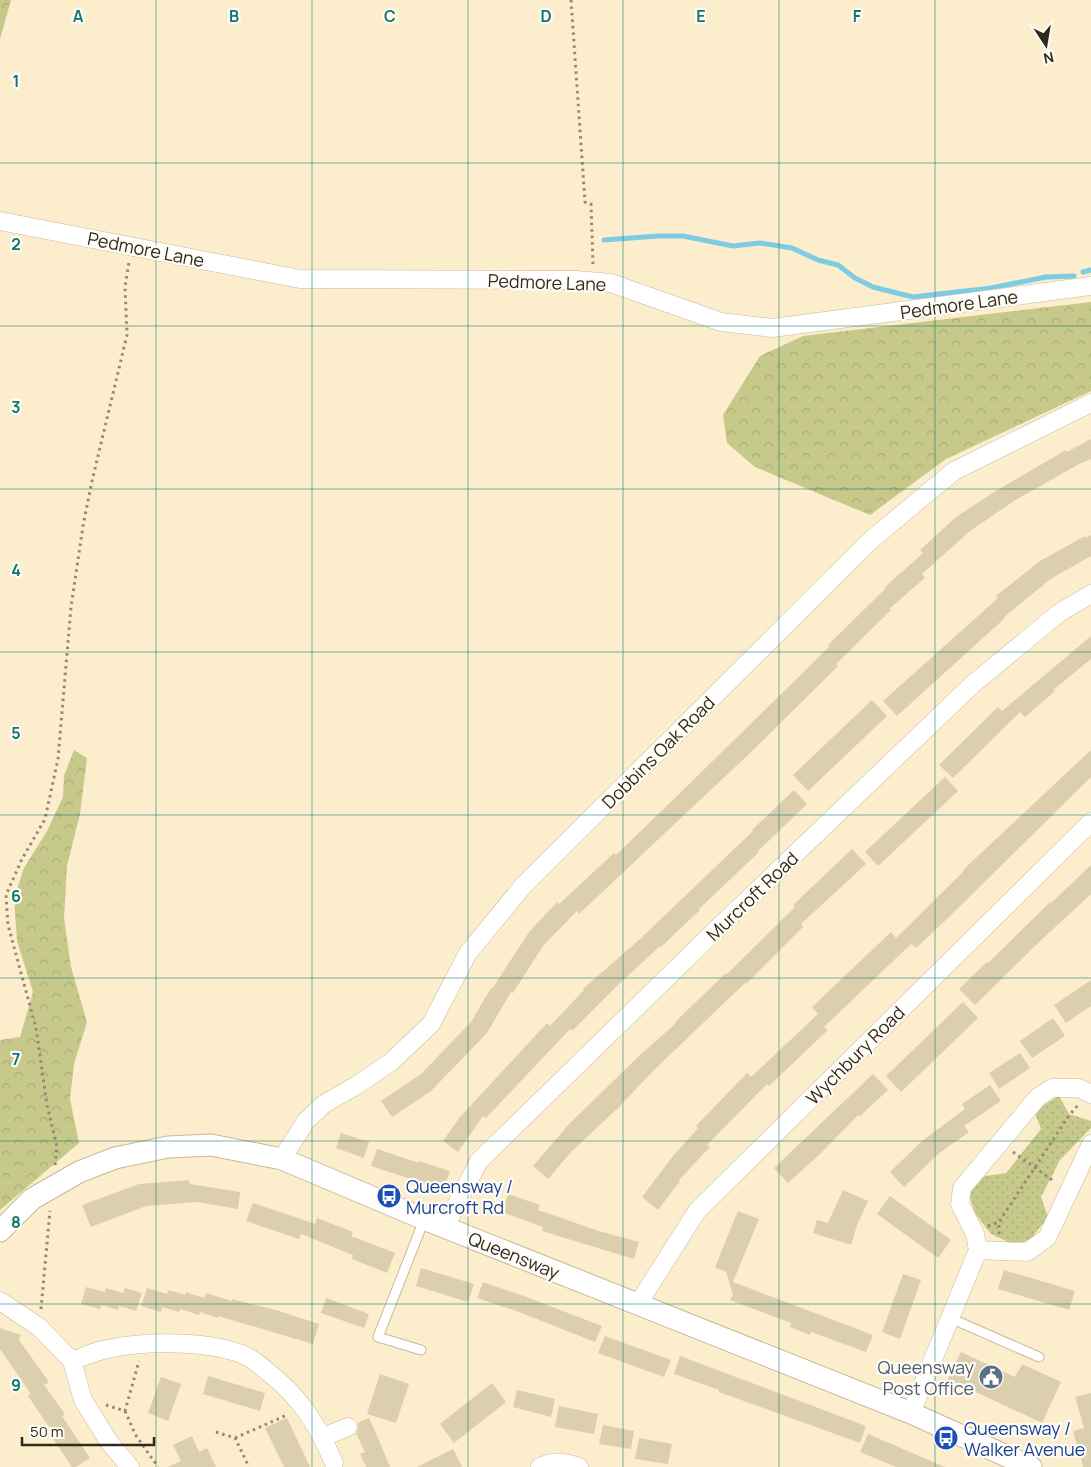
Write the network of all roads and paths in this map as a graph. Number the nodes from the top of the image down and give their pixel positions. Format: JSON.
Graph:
{"nodes":[{"id":1,"x":571,"y":0,"type":"edge"},
{"id":2,"x":0,"y":221,"type":"edge"},
{"id":3,"x":132,"y":246,"type":"junction"},
{"id":4,"x":593,"y":281,"type":"junction"},
{"id":5,"x":1091,"y":286,"type":"edge"},
{"id":6,"x":1091,"y":403,"type":"edge"},
{"id":7,"x":1091,"y":594,"type":"edge"},
{"id":8,"x":1091,"y":822,"type":"edge"},
{"id":9,"x":1090,"y":1093,"type":"edge"},
{"id":10,"x":1000,"y":1143,"type":"junction"},
{"id":11,"x":1091,"y":1144,"type":"edge"},
{"id":12,"x":282,"y":1158,"type":"junction"},
{"id":13,"x":1035,"y":1167,"type":"junction"},
{"id":14,"x":53,"y":1187,"type":"junction"},
{"id":15,"x":1068,"y":1192,"type":"junction"},
{"id":16,"x":424,"y":1219,"type":"junction"},
{"id":17,"x":445,"y":1227,"type":"junction"},
{"id":18,"x":0,"y":1231,"type":"edge"},
{"id":19,"x":978,"y":1250,"type":"junction"},
{"id":20,"x":1000,"y":1252,"type":"junction"},
{"id":21,"x":0,"y":1301,"type":"edge"},
{"id":22,"x":638,"y":1304,"type":"junction"},
{"id":23,"x":950,"y":1318,"type":"junction"},
{"id":24,"x":39,"y":1327,"type":"junction"},
{"id":25,"x":144,"y":1344,"type":"junction"},
{"id":26,"x":421,"y":1350,"type":"dead end"},
{"id":27,"x":1039,"y":1357,"type":"dead end"},
{"id":28,"x":72,"y":1361,"type":"junction"},
{"id":29,"x":82,"y":1396,"type":"junction"},
{"id":30,"x":304,"y":1407,"type":"junction"},
{"id":31,"x":125,"y":1411,"type":"junction"},
{"id":32,"x":910,"y":1412,"type":"junction"},
{"id":33,"x":348,"y":1427,"type":"dead end"},
{"id":34,"x":216,"y":1432,"type":"dead end"},
{"id":35,"x":323,"y":1437,"type":"junction"},
{"id":36,"x":235,"y":1438,"type":"junction"},
{"id":37,"x":334,"y":1463,"type":"dead end"},
{"id":38,"x":1017,"y":1464,"type":"edge"},
{"id":39,"x":130,"y":1467,"type":"edge"},
{"id":40,"x":158,"y":1467,"type":"edge"},
{"id":41,"x":249,"y":1467,"type":"edge"},
{"id":42,"x":540,"y":1467,"type":"edge"},
{"id":43,"x":579,"y":1467,"type":"edge"}],
"edges":[{"from":1,"to":4,"type":"path"},
{"from":2,"to":3,"type":"street","name":"Pedmore Lane"},
{"from":3,"to":4,"type":"street","name":"Pedmore Lane"},
{"from":3,"to":14,"type":"path"},
{"from":4,"to":5,"type":"street","name":"Pedmore Lane"},
{"from":6,"to":12,"type":"street","name":"Dobbins Oak Road"},
{"from":7,"to":17,"type":"street","name":"Murcroft Road"},
{"from":8,"to":22,"type":"street","name":"Wychbury Road"},
{"from":9,"to":10,"type":"street"},
{"from":9,"to":13,"type":"path"},
{"from":10,"to":13,"type":"path"},
{"from":10,"to":19,"type":"street"},
{"from":11,"to":15,"type":"street"},
{"from":12,"to":14,"type":"street","name":"Queensway"},
{"from":12,"to":16,"type":"street","name":"Queensway"},
{"from":13,"to":15,"type":"path"},
{"from":13,"to":20,"type":"path"},
{"from":14,"to":18,"type":"street","name":"Queensway"},
{"from":14,"to":24,"type":"path"},
{"from":15,"to":20,"type":"street"},
{"from":16,"to":17,"type":"street","name":"Queensway"},
{"from":16,"to":26,"type":"lane"},
{"from":17,"to":22,"type":"street","name":"Queensway"},
{"from":19,"to":20,"type":"street"},
{"from":19,"to":23,"type":"street"},
{"from":21,"to":24,"type":"street"},
{"from":22,"to":32,"type":"street","name":"Queensway"},
{"from":23,"to":27,"type":"lane"},
{"from":23,"to":32,"type":"street"},
{"from":24,"to":28,"type":"street"},
{"from":25,"to":28,"type":"street"},
{"from":25,"to":30,"type":"street"},
{"from":25,"to":31,"type":"path"},
{"from":28,"to":29,"type":"street"},
{"from":29,"to":31,"type":"path"},
{"from":29,"to":39,"type":"street"},
{"from":30,"to":35,"type":"street"},
{"from":30,"to":36,"type":"path"},
{"from":31,"to":40,"type":"path"},
{"from":32,"to":38,"type":"street","name":"Queensway"},
{"from":33,"to":35,"type":"street"},
{"from":34,"to":36,"type":"path"},
{"from":35,"to":37,"type":"street"},
{"from":36,"to":41,"type":"path"},
{"from":42,"to":43,"type":"street"}]}
